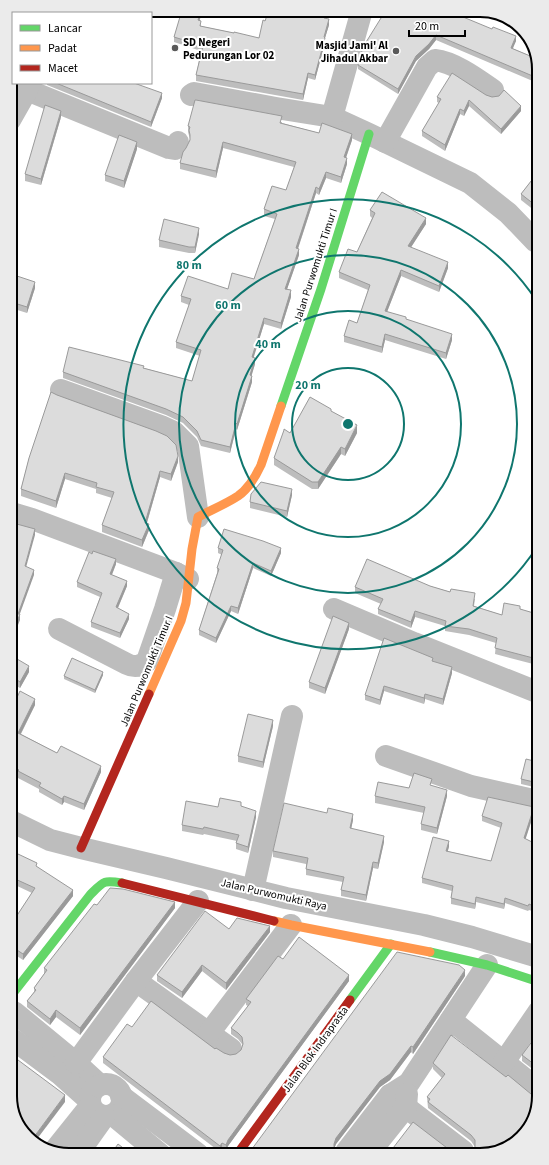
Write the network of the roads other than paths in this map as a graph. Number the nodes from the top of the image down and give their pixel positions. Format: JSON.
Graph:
{"nodes":[{"id":1,"x":360,"y":17,"type":"edge"},
{"id":2,"x":28,"y":86,"type":"edge"},
{"id":3,"x":493,"y":90,"type":"dead end"},
{"id":4,"x":191,"y":95,"type":"dead end"},
{"id":5,"x":17,"y":107,"type":"edge"},
{"id":6,"x":332,"y":117,"type":"junction"},
{"id":7,"x":377,"y":138,"type":"junction"},
{"id":8,"x":178,"y":142,"type":"dead end"},
{"id":9,"x":532,"y":238,"type":"edge"},
{"id":10,"x":61,"y":390,"type":"dead end"},
{"id":11,"x":17,"y":514,"type":"edge"},
{"id":12,"x":198,"y":517,"type":"junction"},
{"id":13,"x":183,"y":576,"type":"junction"},
{"id":14,"x":334,"y":609,"type":"dead end"},
{"id":15,"x":58,"y":629,"type":"dead end"},
{"id":16,"x":532,"y":690,"type":"edge"},
{"id":17,"x":292,"y":716,"type":"dead end"},
{"id":18,"x":386,"y":756,"type":"dead end"},
{"id":19,"x":532,"y":800,"type":"edge"},
{"id":20,"x":17,"y":824,"type":"edge"},
{"id":21,"x":81,"y":848,"type":"junction"},
{"id":22,"x":253,"y":890,"type":"junction"},
{"id":23,"x":198,"y":900,"type":"junction"},
{"id":24,"x":290,"y":925,"type":"junction"},
{"id":25,"x":391,"y":944,"type":"junction"},
{"id":26,"x":532,"y":955,"type":"edge"},
{"id":27,"x":487,"y":965,"type":"junction"},
{"id":28,"x":532,"y":980,"type":"edge"},
{"id":29,"x":136,"y":981,"type":"junction"},
{"id":30,"x":17,"y":988,"type":"edge"},
{"id":31,"x":17,"y":1015,"type":"edge"},
{"id":32,"x":451,"y":1020,"type":"junction"},
{"id":33,"x":532,"y":1021,"type":"edge"},
{"id":34,"x":209,"y":1033,"type":"junction"},
{"id":35,"x":17,"y":1042,"type":"edge"},
{"id":36,"x":231,"y":1049,"type":"dead end"},
{"id":37,"x":504,"y":1062,"type":"junction"},
{"id":38,"x":76,"y":1064,"type":"junction"},
{"id":39,"x":532,"y":1084,"type":"edge"},
{"id":40,"x":398,"y":1101,"type":"junction"},
{"id":41,"x":103,"y":1103,"type":"junction"},
{"id":42,"x":58,"y":1147,"type":"edge"},
{"id":43,"x":80,"y":1148,"type":"edge"},
{"id":44,"x":153,"y":1148,"type":"edge"},
{"id":45,"x":187,"y":1148,"type":"edge"},
{"id":46,"x":242,"y":1148,"type":"edge"},
{"id":47,"x":350,"y":1148,"type":"edge"},
{"id":48,"x":372,"y":1148,"type":"edge"},
{"id":49,"x":460,"y":1148,"type":"edge"}],
"edges":[{"from":1,"to":6,"type":"street"},
{"from":2,"to":5,"type":"street"},
{"from":2,"to":8,"type":"street"},
{"from":3,"to":7,"type":"street"},
{"from":4,"to":6,"type":"street"},
{"from":6,"to":7,"type":"street"},
{"from":7,"to":9,"type":"street"},
{"from":7,"to":12,"type":"street","name":"Jalan Purwomukti Timur I"},
{"from":10,"to":12,"type":"street"},
{"from":11,"to":13,"type":"street"},
{"from":12,"to":13,"type":"street","name":"Jalan Purwomukti Timur I"},
{"from":13,"to":15,"type":"street"},
{"from":13,"to":21,"type":"street","name":"Jalan Purwomukti Timur I"},
{"from":14,"to":16,"type":"street"},
{"from":17,"to":22,"type":"street"},
{"from":18,"to":19,"type":"street"},
{"from":20,"to":21,"type":"street","name":"Jalan Purwomukti Raya"},
{"from":21,"to":22,"type":"street","name":"Jalan Purwomukti Raya"},
{"from":22,"to":26,"type":"street","name":"Jalan Purwomukti Raya"},
{"from":23,"to":24,"type":"street"},
{"from":23,"to":29,"type":"street"},
{"from":23,"to":30,"type":"street"},
{"from":24,"to":25,"type":"street"},
{"from":24,"to":34,"type":"street"},
{"from":25,"to":27,"type":"street"},
{"from":25,"to":46,"type":"street","name":"Jalan Blok Indraprasta"},
{"from":27,"to":28,"type":"street"},
{"from":27,"to":32,"type":"street"},
{"from":29,"to":34,"type":"street"},
{"from":29,"to":38,"type":"street"},
{"from":31,"to":38,"type":"street"},
{"from":32,"to":37,"type":"street"},
{"from":32,"to":40,"type":"street"},
{"from":33,"to":37,"type":"street"},
{"from":34,"to":36,"type":"street"},
{"from":35,"to":41,"type":"street"},
{"from":37,"to":39,"type":"street"},
{"from":38,"to":41,"type":"street"},
{"from":40,"to":47,"type":"street"},
{"from":40,"to":48,"type":"street"},
{"from":40,"to":49,"type":"street"},
{"from":41,"to":42,"type":"street"},
{"from":41,"to":43,"type":"street"},
{"from":41,"to":44,"type":"street"},
{"from":41,"to":45,"type":"street"}]}
